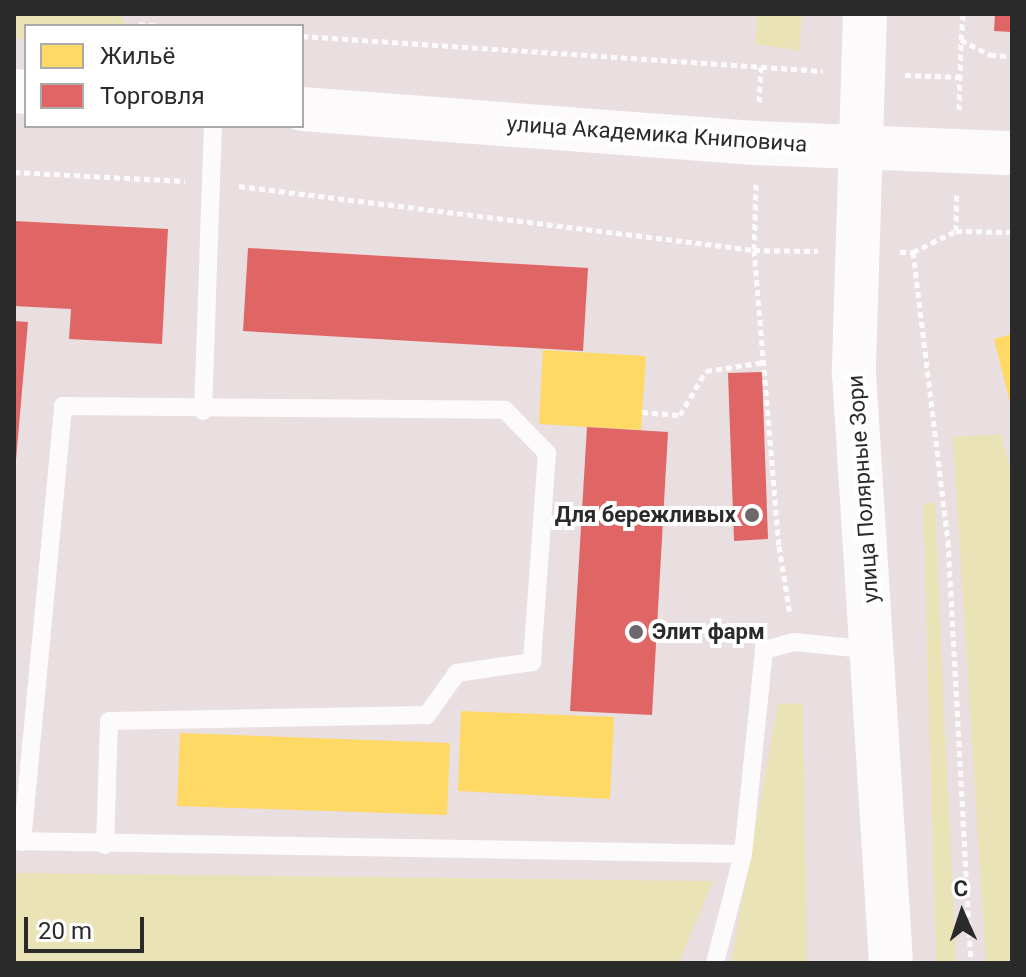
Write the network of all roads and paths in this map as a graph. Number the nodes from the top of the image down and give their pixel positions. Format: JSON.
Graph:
{"nodes":[{"id":1,"x":865,"y":14,"type":"edge"},
{"id":2,"x":963,"y":14,"type":"edge"},
{"id":3,"x":304,"y":36,"type":"edge"},
{"id":4,"x":961,"y":40,"type":"junction"},
{"id":5,"x":1012,"y":56,"type":"edge"},
{"id":6,"x":761,"y":67,"type":"dead end"},
{"id":7,"x":960,"y":77,"type":"dead end"},
{"id":8,"x":304,"y":109,"type":"edge"},
{"id":9,"x":213,"y":128,"type":"edge"},
{"id":10,"x":860,"y":147,"type":"junction"},
{"id":11,"x":1012,"y":153,"type":"edge"},
{"id":12,"x":14,"y":172,"type":"edge"},
{"id":13,"x":212,"y":182,"type":"junction"},
{"id":14,"x":1012,"y":232,"type":"edge"},
{"id":15,"x":765,"y":362,"type":"junction"},
{"id":16,"x":203,"y":411,"type":"junction"},
{"id":17,"x":642,"y":412,"type":"dead end"},
{"id":18,"x":794,"y":642,"type":"junction"},
{"id":19,"x":875,"y":650,"type":"junction"},
{"id":20,"x":18,"y":841,"type":"edge"},
{"id":21,"x":105,"y":845,"type":"junction"},
{"id":22,"x":743,"y":854,"type":"junction"},
{"id":23,"x":715,"y":963,"type":"edge"},
{"id":24,"x":891,"y":963,"type":"edge"},
{"id":25,"x":971,"y":963,"type":"edge"}],
"edges":[{"from":1,"to":10,"type":"main road","name":"улица Полярные Зори"},
{"from":2,"to":4,"type":"path"},
{"from":3,"to":6,"type":"path"},
{"from":4,"to":5,"type":"path"},
{"from":4,"to":7,"type":"path"},
{"from":8,"to":10,"type":"main road","name":"улица Академика Книповича"},
{"from":9,"to":13,"type":"lane"},
{"from":10,"to":11,"type":"main road","name":"улица Академика Книповича"},
{"from":10,"to":19,"type":"main road","name":"улица Полярные Зори"},
{"from":12,"to":13,"type":"path"},
{"from":13,"to":15,"type":"path"},
{"from":13,"to":16,"type":"lane"},
{"from":14,"to":25,"type":"path"},
{"from":15,"to":17,"type":"path"},
{"from":15,"to":18,"type":"path"},
{"from":16,"to":20,"type":"lane"},
{"from":16,"to":21,"type":"lane"},
{"from":18,"to":19,"type":"lane"},
{"from":18,"to":22,"type":"lane"},
{"from":19,"to":24,"type":"main road","name":"улица Полярные Зори"},
{"from":20,"to":21,"type":"lane"},
{"from":21,"to":22,"type":"lane"},
{"from":22,"to":23,"type":"lane"}]}
